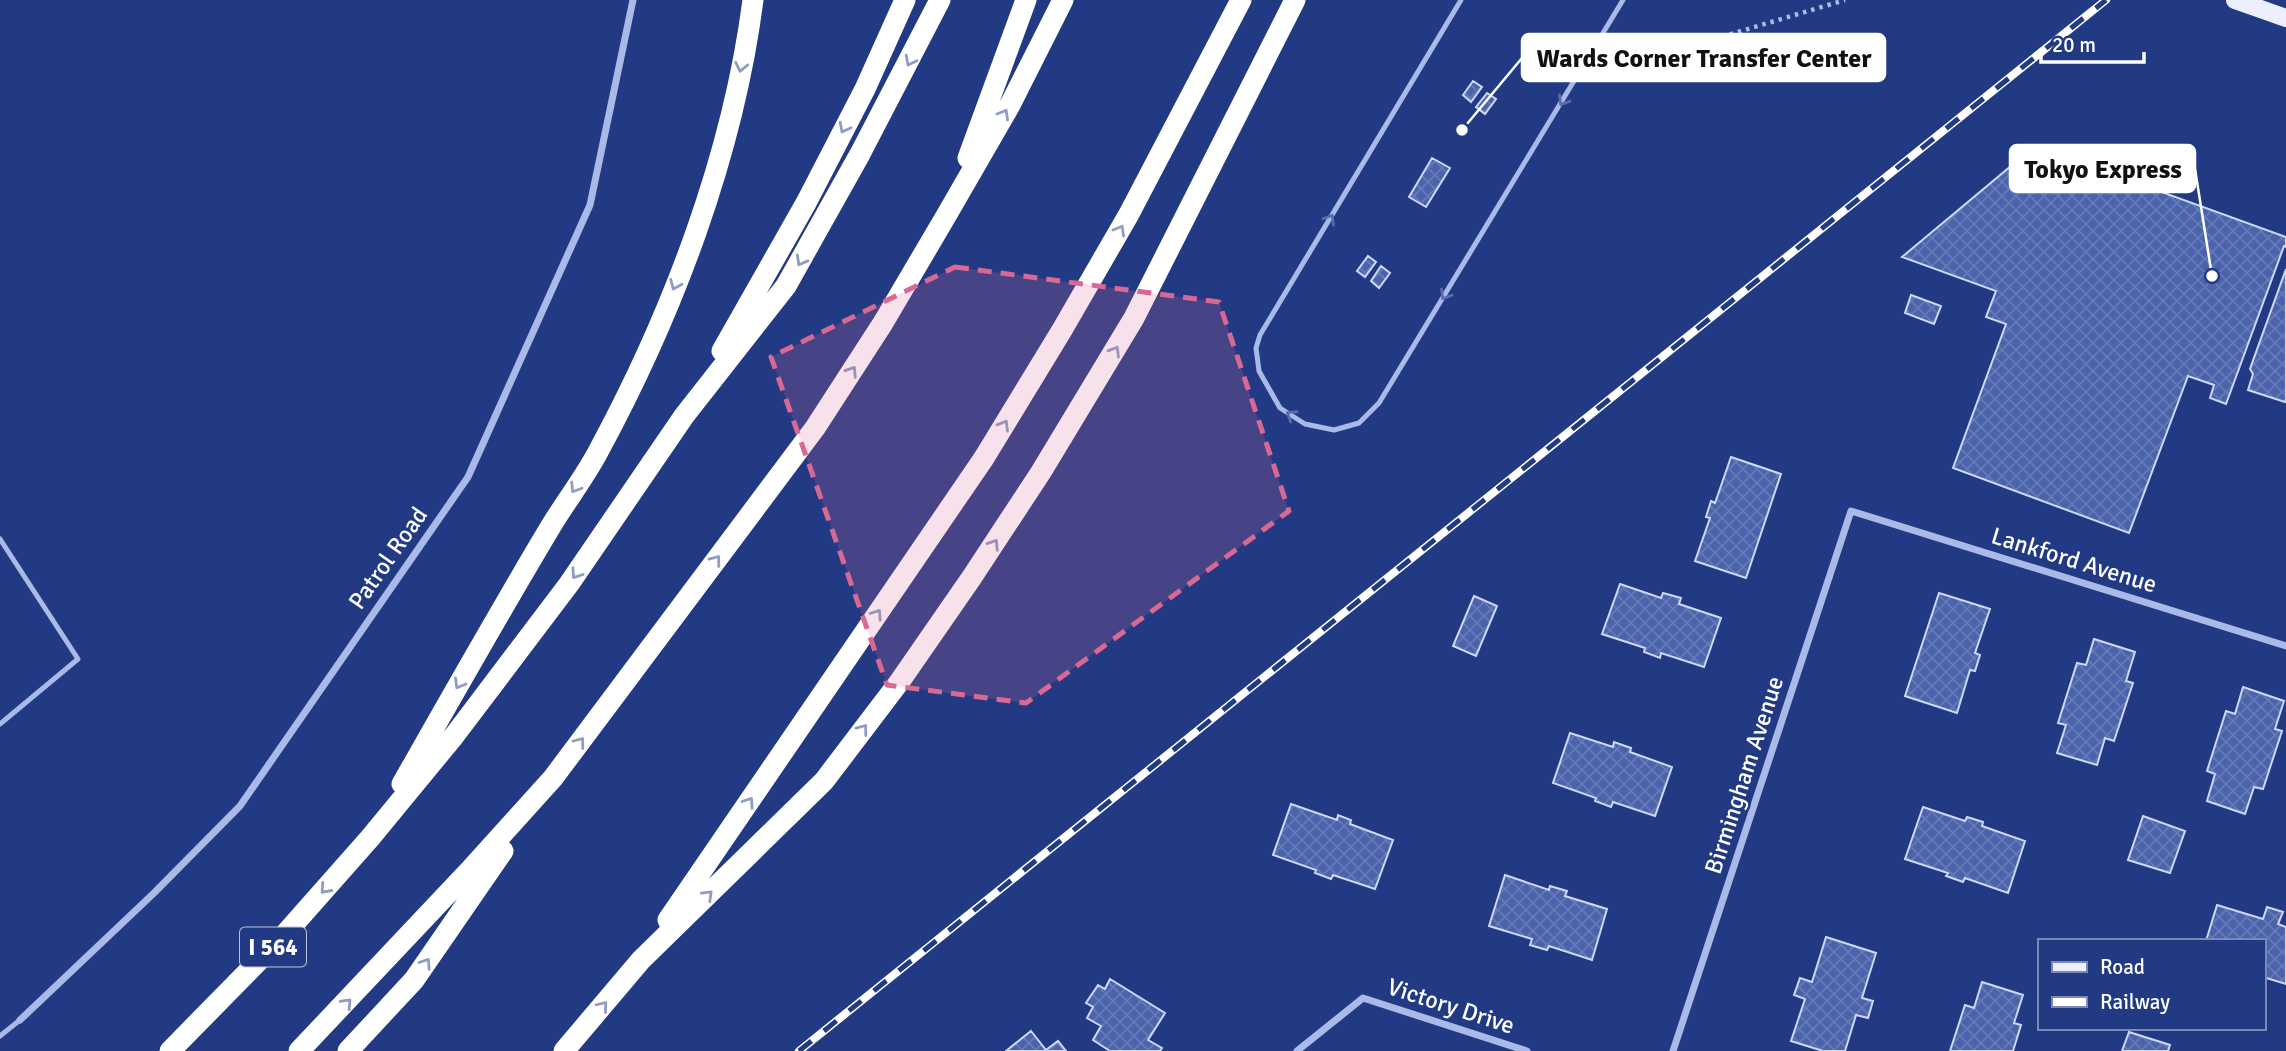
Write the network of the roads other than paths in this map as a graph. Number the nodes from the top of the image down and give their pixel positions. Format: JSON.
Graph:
{"nodes":[{"id":1,"x":633,"y":0,"type":"edge"},
{"id":2,"x":753,"y":0,"type":"edge"},
{"id":3,"x":905,"y":0,"type":"edge"},
{"id":4,"x":940,"y":0,"type":"edge"},
{"id":5,"x":1026,"y":0,"type":"edge"},
{"id":6,"x":1063,"y":0,"type":"edge"},
{"id":7,"x":1241,"y":0,"type":"edge"},
{"id":8,"x":1295,"y":0,"type":"edge"},
{"id":9,"x":1461,"y":0,"type":"edge"},
{"id":10,"x":1623,"y":0,"type":"edge"},
{"id":11,"x":2235,"y":0,"type":"edge"},
{"id":12,"x":2286,"y":18,"type":"edge"},
{"id":13,"x":946,"y":216,"type":"junction"},
{"id":14,"x":684,"y":416,"type":"junction"},
{"id":15,"x":1851,"y":511,"type":"joint"},
{"id":16,"x":0,"y":539,"type":"edge"},
{"id":17,"x":2286,"y":646,"type":"edge"},
{"id":18,"x":0,"y":724,"type":"edge"},
{"id":19,"x":553,"y":778,"type":"junction"},
{"id":20,"x":370,"y":838,"type":"junction"},
{"id":21,"x":642,"y":960,"type":"junction"},
{"id":22,"x":20,"y":1020,"type":"joint"},
{"id":23,"x":0,"y":1036,"type":"edge"},
{"id":24,"x":170,"y":1051,"type":"edge"},
{"id":25,"x":299,"y":1051,"type":"edge"},
{"id":26,"x":348,"y":1051,"type":"edge"},
{"id":27,"x":564,"y":1051,"type":"edge"},
{"id":28,"x":1297,"y":1051,"type":"edge"},
{"id":29,"x":1527,"y":1051,"type":"edge"},
{"id":30,"x":1673,"y":1051,"type":"edge"}],
"edges":[{"from":1,"to":22,"type":"street","name":"Patrol Road"},
{"from":2,"to":20,"type":"highway","one_way":true},
{"from":3,"to":14,"type":"highway","one_way":true},
{"from":4,"to":14,"type":"highway","one_way":true},
{"from":5,"to":13,"type":"highway"},
{"from":13,"to":6,"type":"highway","one_way":true},
{"from":21,"to":7,"type":"highway","one_way":true},
{"from":21,"to":8,"type":"highway","one_way":true},
{"from":10,"to":9,"type":"lane","one_way":true},
{"from":11,"to":12,"type":"main road"},
{"from":19,"to":13,"type":"highway","one_way":true},
{"from":14,"to":20,"type":"highway","one_way":true},
{"from":15,"to":17,"type":"street","name":"Lankford Avenue"},
{"from":15,"to":30,"type":"street","name":"Birmingham Avenue"},
{"from":16,"to":18,"type":"lane"},
{"from":25,"to":19,"type":"highway","one_way":true},
{"from":26,"to":19,"type":"highway","one_way":true},
{"from":20,"to":24,"type":"highway","number":"I 564","one_way":true},
{"from":27,"to":21,"type":"highway","one_way":true},
{"from":22,"to":23,"type":"lane","name":"Patrol Road"},
{"from":28,"to":29,"type":"street","name":"Victory Drive"}]}
